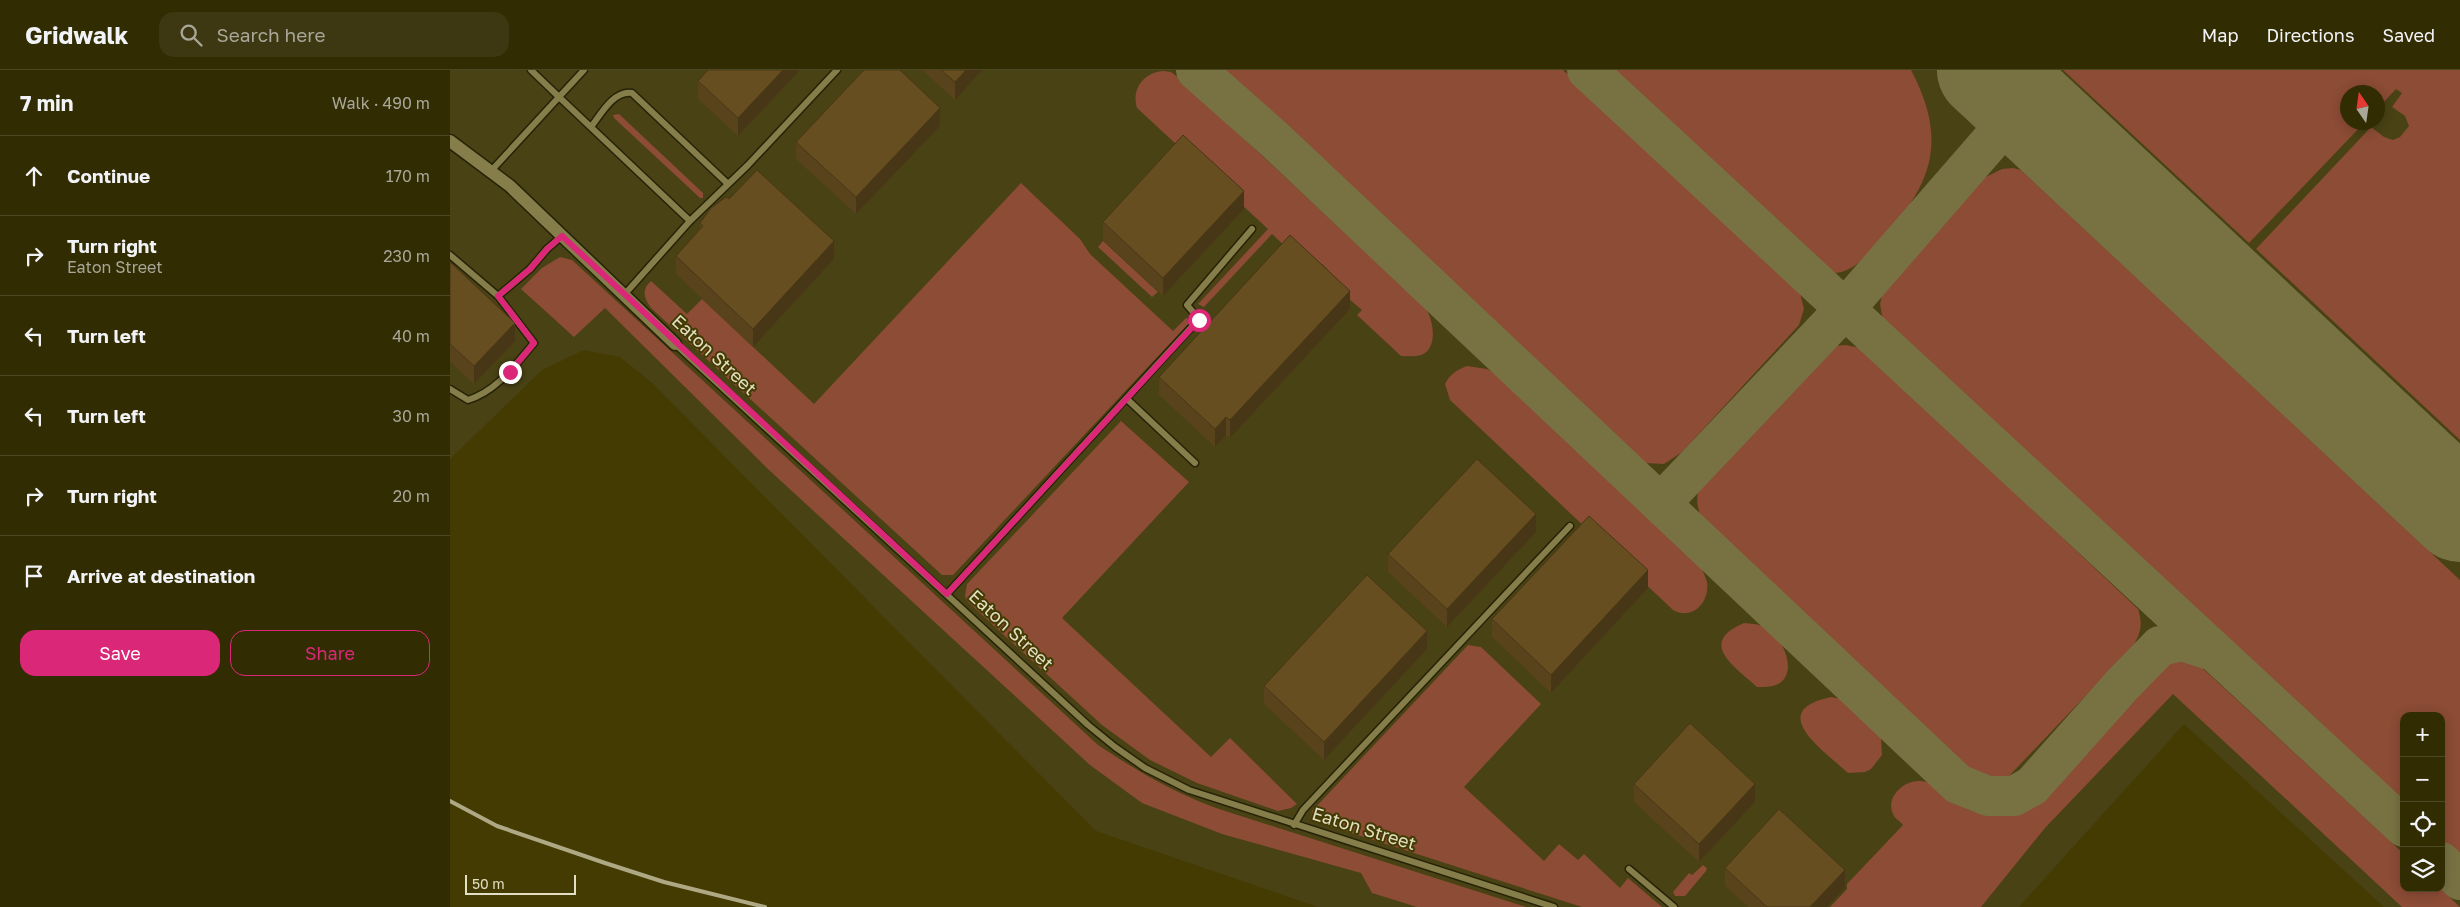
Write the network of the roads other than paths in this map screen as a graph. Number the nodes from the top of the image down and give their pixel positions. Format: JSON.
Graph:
{"nodes":[{"id":1,"x":531,"y":70,"type":"edge"},
{"id":2,"x":584,"y":70,"type":"edge"},
{"id":3,"x":838,"y":70,"type":"edge"},
{"id":4,"x":559,"y":97,"type":"junction"},
{"id":5,"x":591,"y":126,"type":"junction"},
{"id":6,"x":450,"y":141,"type":"edge"},
{"id":7,"x":491,"y":171,"type":"junction"},
{"id":8,"x":728,"y":184,"type":"junction"},
{"id":9,"x":690,"y":221,"type":"junction"},
{"id":10,"x":1252,"y":229,"type":"dead end"},
{"id":11,"x":562,"y":236,"type":"junction"},
{"id":12,"x":450,"y":255,"type":"edge"},
{"id":13,"x":624,"y":295,"type":"junction"},
{"id":14,"x":498,"y":296,"type":"junction"},
{"id":15,"x":676,"y":344,"type":"joint"},
{"id":16,"x":450,"y":389,"type":"edge"},
{"id":17,"x":1127,"y":399,"type":"junction"},
{"id":18,"x":1195,"y":463,"type":"dead end"},
{"id":19,"x":1570,"y":526,"type":"dead end"},
{"id":20,"x":947,"y":594,"type":"junction"},
{"id":21,"x":1294,"y":825,"type":"junction"},
{"id":22,"x":1629,"y":869,"type":"dead end"},
{"id":23,"x":1554,"y":907,"type":"edge"},
{"id":24,"x":1674,"y":907,"type":"edge"}],
"edges":[{"from":1,"to":4,"type":"lane"},
{"from":2,"to":4,"type":"lane"},
{"from":3,"to":8,"type":"lane"},
{"from":4,"to":5,"type":"lane"},
{"from":4,"to":7,"type":"lane"},
{"from":5,"to":8,"type":"lane"},
{"from":5,"to":9,"type":"lane"},
{"from":6,"to":7,"type":"street","name":"Eaton Street"},
{"from":7,"to":11,"type":"street","name":"Eaton Street"},
{"from":8,"to":9,"type":"lane"},
{"from":9,"to":13,"type":"lane"},
{"from":10,"to":17,"type":"lane"},
{"from":11,"to":13,"type":"street","name":"Eaton Street"},
{"from":11,"to":14,"type":"lane"},
{"from":12,"to":14,"type":"lane"},
{"from":13,"to":15,"type":"street","name":"Eaton Street"},
{"from":14,"to":16,"type":"lane"},
{"from":15,"to":20,"type":"lane","name":"Eaton Street"},
{"from":17,"to":18,"type":"lane"},
{"from":17,"to":20,"type":"lane"},
{"from":19,"to":21,"type":"lane"},
{"from":20,"to":21,"type":"lane","name":"Eaton Street"},
{"from":21,"to":23,"type":"lane","name":"Eaton Street"},
{"from":22,"to":24,"type":"lane"}]}
